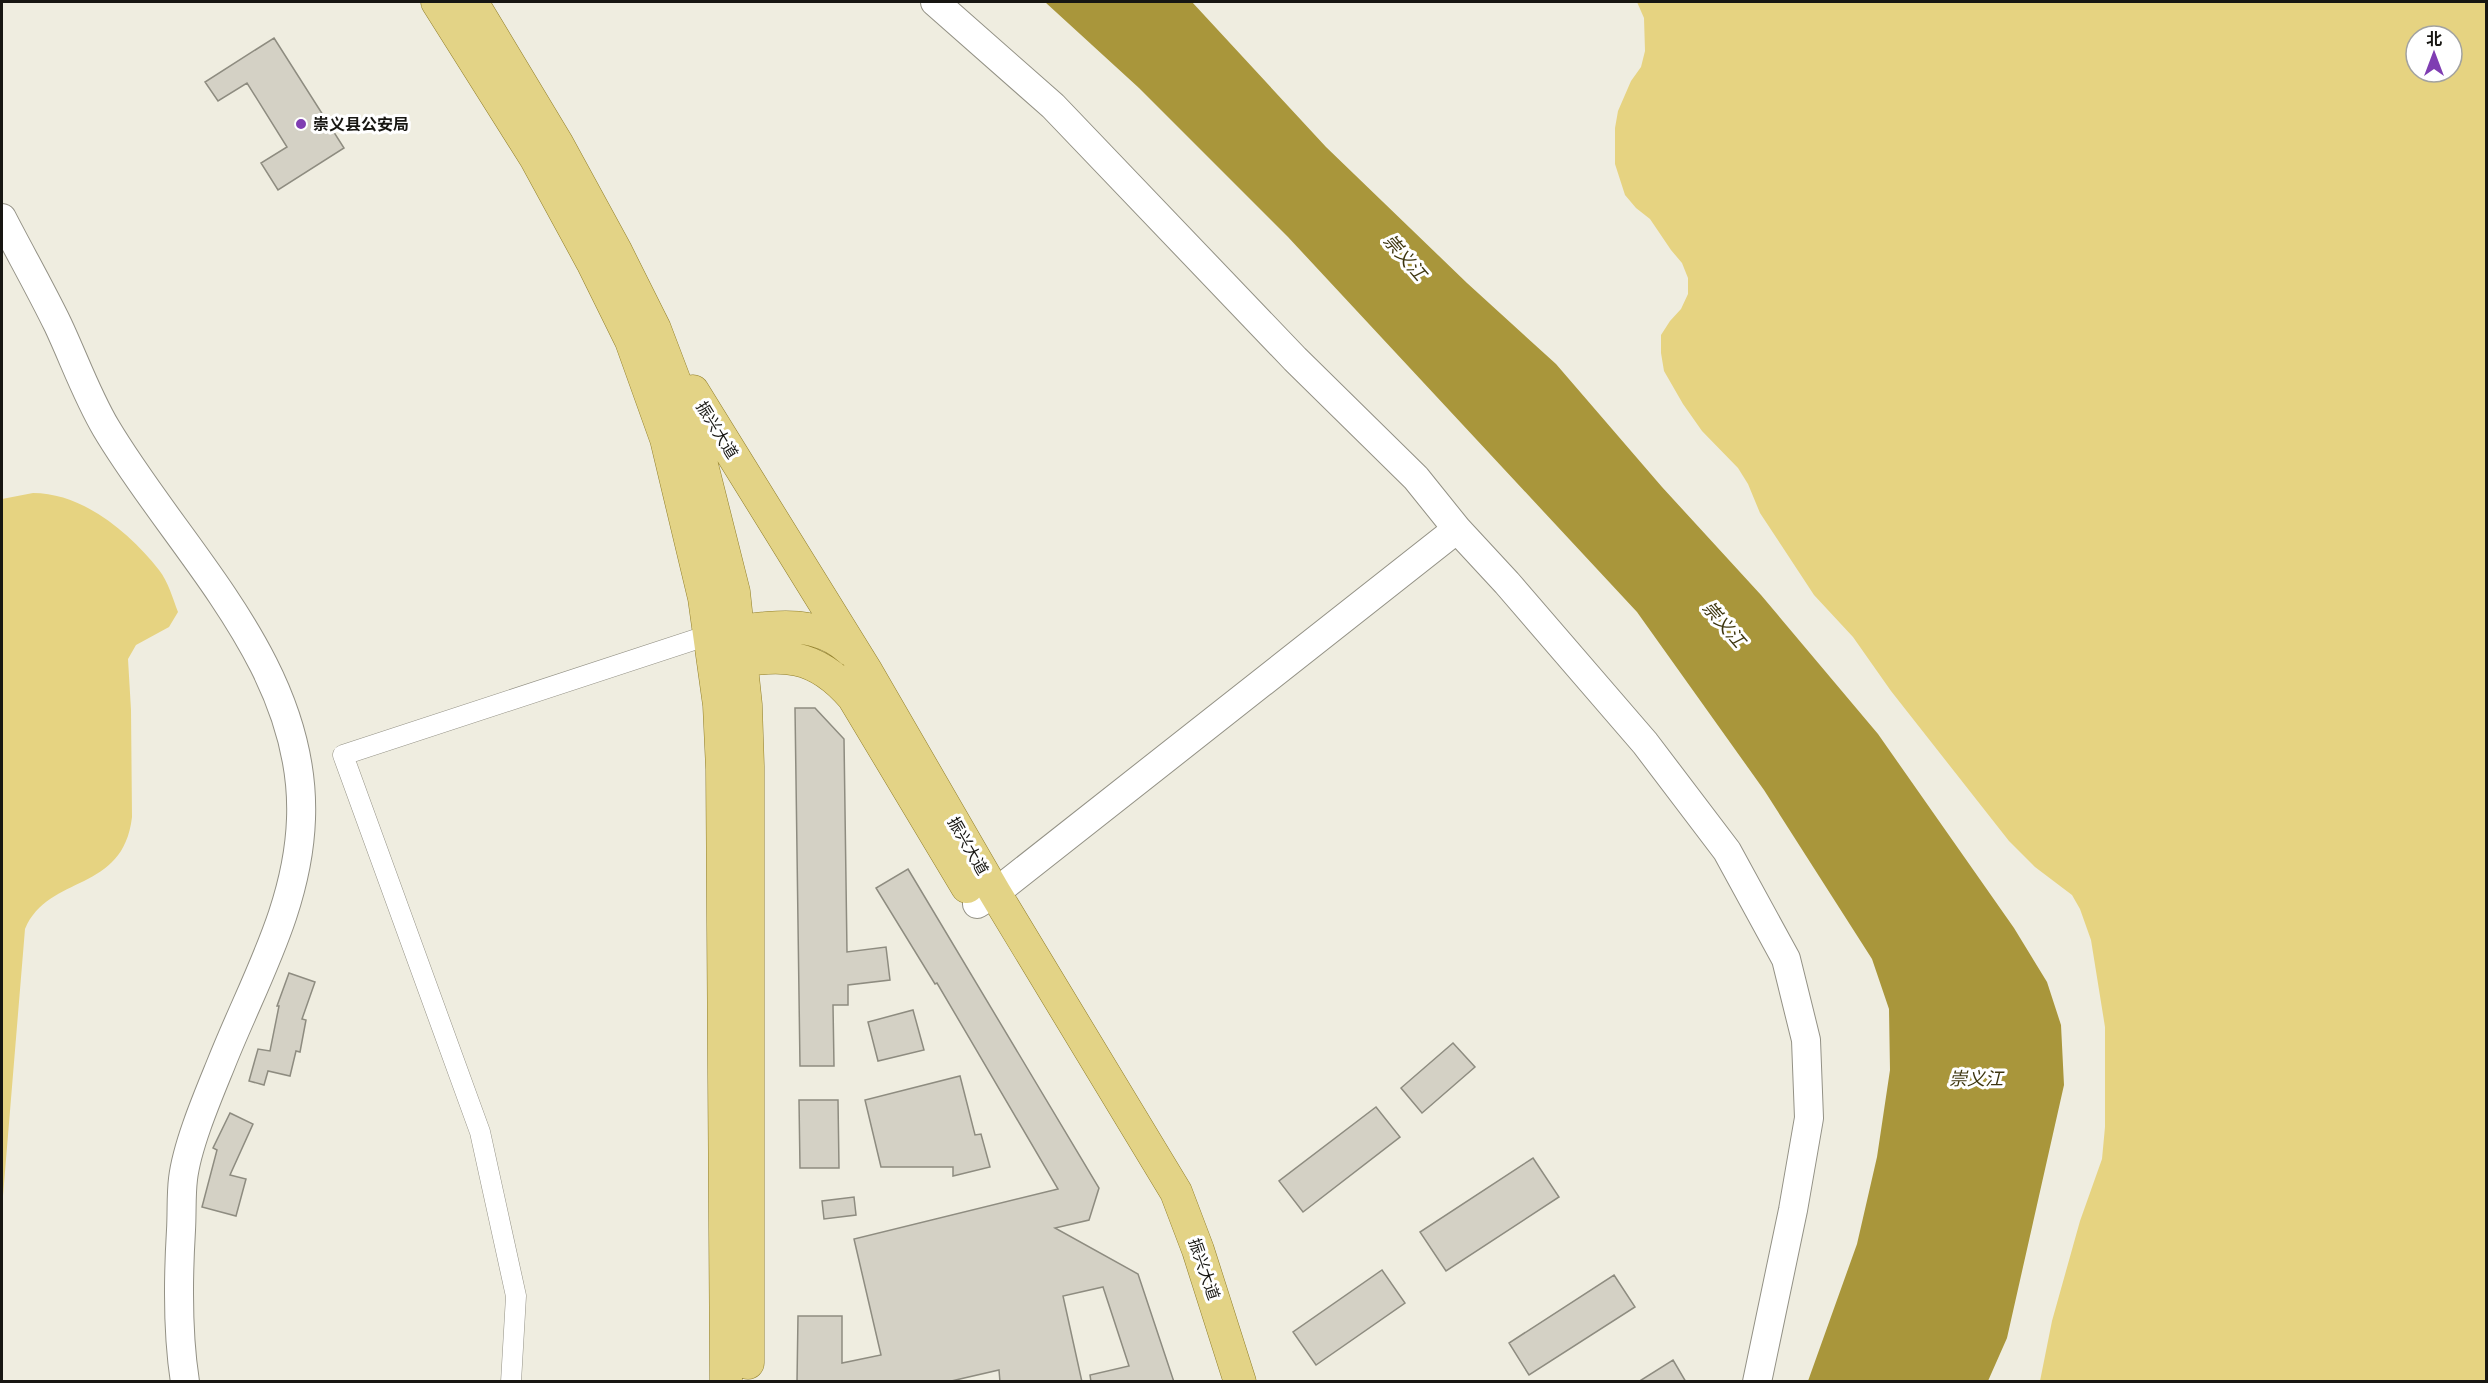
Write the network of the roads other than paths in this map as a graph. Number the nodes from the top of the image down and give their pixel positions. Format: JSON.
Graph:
{"nodes":[{"id":1,"x":437,"y":2,"type":"edge"},
{"id":2,"x":472,"y":2,"type":"edge"},
{"id":3,"x":935,"y":2,"type":"edge"},
{"id":4,"x":2,"y":218,"type":"edge"},
{"id":5,"x":655,"y":329,"type":"junction"},
{"id":6,"x":1457,"y":529,"type":"junction"},
{"id":7,"x":726,"y":648,"type":"junction"},
{"id":8,"x":860,"y":684,"type":"junction"},
{"id":9,"x":986,"y":898,"type":"junction"},
{"id":10,"x":185,"y":1382,"type":"edge"},
{"id":11,"x":511,"y":1382,"type":"edge"},
{"id":12,"x":726,"y":1382,"type":"edge"},
{"id":13,"x":748,"y":1382,"type":"edge"},
{"id":14,"x":1220,"y":1382,"type":"edge"},
{"id":15,"x":1240,"y":1382,"type":"edge"},
{"id":16,"x":1757,"y":1382,"type":"edge"}],
"edges":[{"from":1,"to":7,"type":"main road"},
{"from":2,"to":5,"type":"main road"},
{"from":3,"to":6,"type":"street"},
{"from":4,"to":10,"type":"street"},
{"from":5,"to":7,"type":"main road"},
{"from":5,"to":8,"type":"main road","name":"振兴大道"},
{"from":6,"to":9,"type":"street"},
{"from":6,"to":16,"type":"street"},
{"from":7,"to":8,"type":"main road"},
{"from":7,"to":11,"type":"street"},
{"from":7,"to":12,"type":"main road"},
{"from":7,"to":13,"type":"main road"},
{"from":8,"to":9,"type":"main road","name":"振兴大道"},
{"from":9,"to":14,"type":"main road","name":"振兴大道"},
{"from":9,"to":15,"type":"main road","name":"振兴大道"}]}
